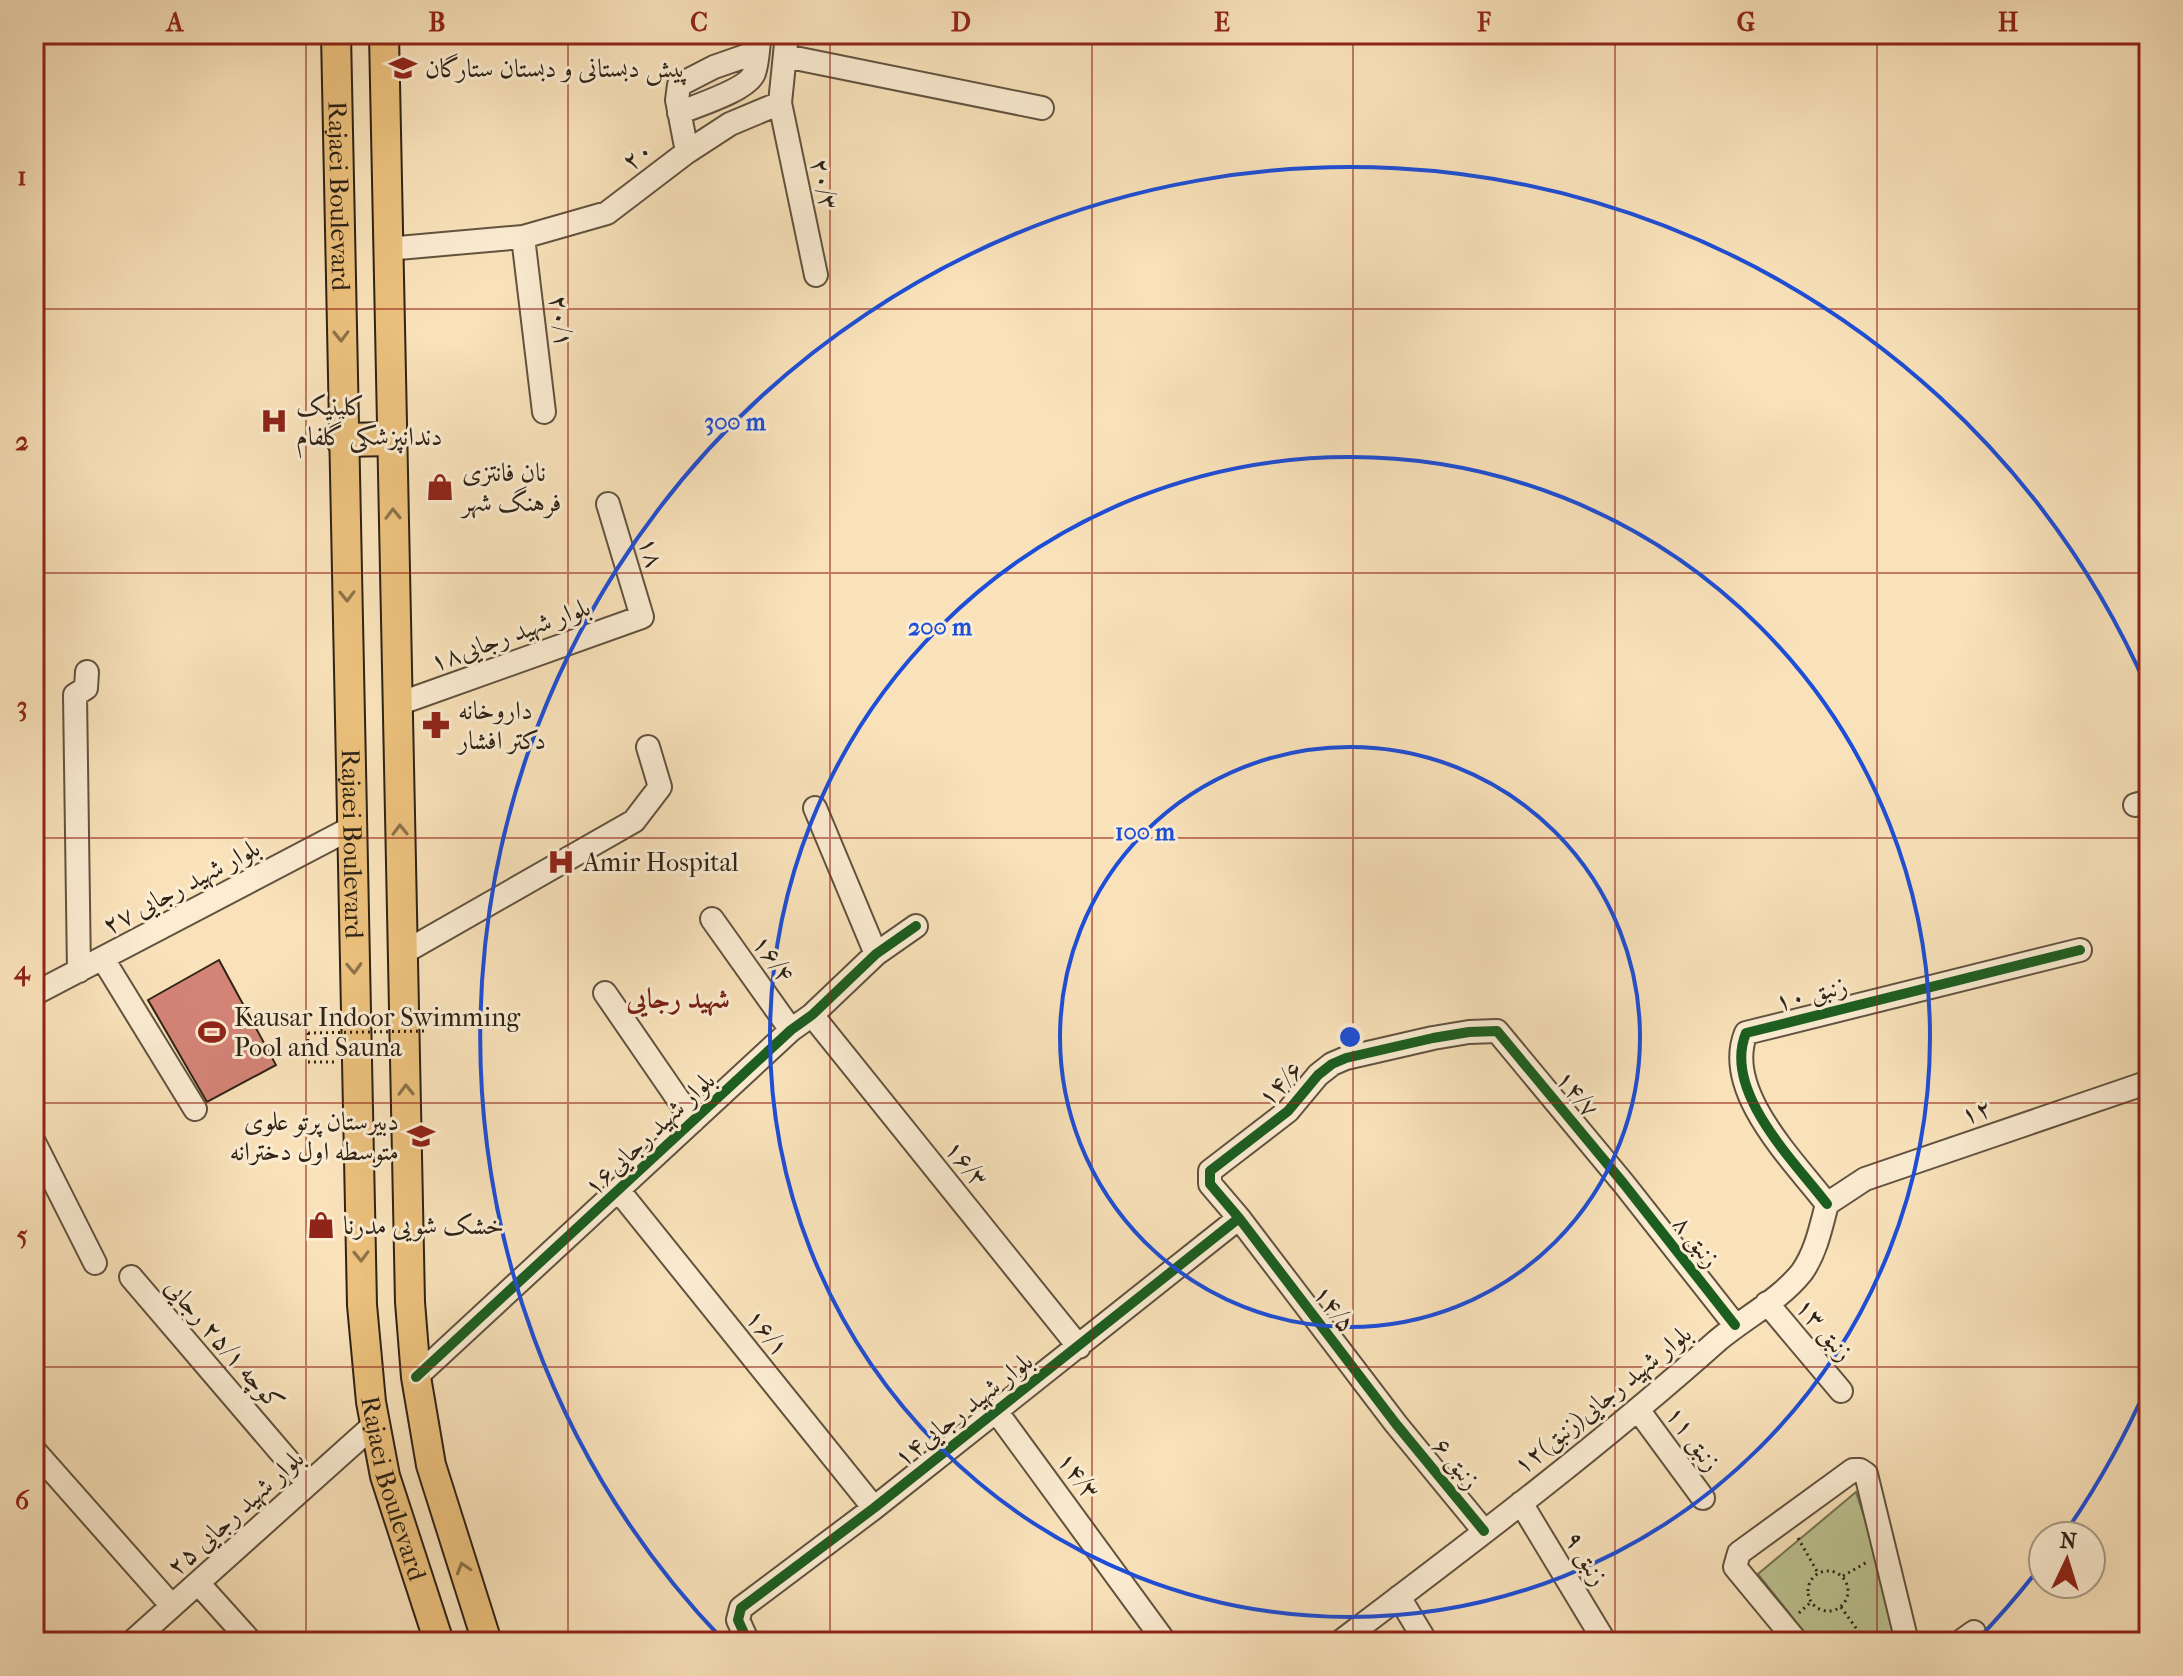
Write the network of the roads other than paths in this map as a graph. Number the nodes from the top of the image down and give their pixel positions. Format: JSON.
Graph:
{"nodes":[{"id":1,"x":336,"y":34,"type":"edge"},
{"id":2,"x":384,"y":34,"type":"edge"},
{"id":3,"x":758,"y":43,"type":"edge"},
{"id":4,"x":786,"y":45,"type":"edge"},
{"id":5,"x":780,"y":103,"type":"junction"},
{"id":6,"x":1042,"y":108,"type":"dead end"},
{"id":7,"x":687,"y":152,"type":"junction"},
{"id":8,"x":523,"y":237,"type":"junction"},
{"id":9,"x":387,"y":249,"type":"junction"},
{"id":10,"x":816,"y":275,"type":"dead end"},
{"id":11,"x":544,"y":412,"type":"dead end"},
{"id":12,"x":391,"y":439,"type":"junction"},
{"id":13,"x":343,"y":440,"type":"junction"},
{"id":14,"x":608,"y":504,"type":"dead end"},
{"id":15,"x":642,"y":617,"type":"joint"},
{"id":16,"x":87,"y":672,"type":"dead end"},
{"id":17,"x":398,"y":704,"type":"junction"},
{"id":18,"x":648,"y":747,"type":"dead end"},
{"id":19,"x":815,"y":808,"type":"dead end"},
{"id":20,"x":353,"y":827,"type":"junction"},
{"id":21,"x":712,"y":919,"type":"dead end"},
{"id":22,"x":916,"y":926,"type":"dead end"},
{"id":23,"x":2080,"y":950,"type":"dead end"},
{"id":24,"x":403,"y":953,"type":"junction"},
{"id":25,"x":876,"y":954,"type":"junction"},
{"id":26,"x":103,"y":959,"type":"junction"},
{"id":27,"x":79,"y":971,"type":"junction"},
{"id":28,"x":605,"y":993,"type":"dead end"},
{"id":29,"x":34,"y":994,"type":"edge"},
{"id":30,"x":812,"y":1015,"type":"junction"},
{"id":31,"x":791,"y":1030,"type":"junction"},
{"id":32,"x":1497,"y":1031,"type":"joint"},
{"id":33,"x":2149,"y":1082,"type":"edge"},
{"id":34,"x":195,"y":1109,"type":"dead end"},
{"id":35,"x":693,"y":1121,"type":"junction"},
{"id":36,"x":34,"y":1142,"type":"edge"},
{"id":37,"x":1624,"y":1184,"type":"joint"},
{"id":38,"x":619,"y":1191,"type":"junction"},
{"id":39,"x":1827,"y":1204,"type":"junction"},
{"id":40,"x":1239,"y":1218,"type":"junction"},
{"id":41,"x":95,"y":1263,"type":"dead end"},
{"id":42,"x":131,"y":1277,"type":"dead end"},
{"id":43,"x":1767,"y":1303,"type":"junction"},
{"id":44,"x":1735,"y":1325,"type":"junction"},
{"id":45,"x":1079,"y":1347,"type":"junction"},
{"id":46,"x":416,"y":1377,"type":"junction"},
{"id":47,"x":1841,"y":1391,"type":"dead end"},
{"id":48,"x":996,"y":1411,"type":"junction"},
{"id":49,"x":1639,"y":1411,"type":"junction"},
{"id":50,"x":375,"y":1424,"type":"junction"},
{"id":51,"x":1396,"y":1424,"type":"joint"},
{"id":52,"x":34,"y":1450,"type":"edge"},
{"id":53,"x":308,"y":1484,"type":"junction"},
{"id":54,"x":1703,"y":1498,"type":"dead end"},
{"id":55,"x":1521,"y":1503,"type":"junction"},
{"id":56,"x":874,"y":1508,"type":"junction"},
{"id":57,"x":1484,"y":1531,"type":"junction"},
{"id":58,"x":198,"y":1583,"type":"junction"},
{"id":59,"x":1399,"y":1597,"type":"junction"},
{"id":60,"x":172,"y":1606,"type":"junction"},
{"id":61,"x":132,"y":1642,"type":"edge"},
{"id":62,"x":251,"y":1642,"type":"edge"},
{"id":63,"x":439,"y":1642,"type":"edge"},
{"id":64,"x":487,"y":1642,"type":"edge"},
{"id":65,"x":748,"y":1642,"type":"edge"},
{"id":66,"x":1165,"y":1642,"type":"edge"},
{"id":67,"x":1340,"y":1642,"type":"edge"},
{"id":68,"x":1426,"y":1642,"type":"edge"},
{"id":69,"x":1605,"y":1642,"type":"edge"},
{"id":70,"x":1797,"y":1642,"type":"edge"},
{"id":71,"x":1907,"y":1642,"type":"edge"}],
"edges":[{"from":1,"to":13,"type":"main road","name":"Rajaei Boulevard","one_way":true},
{"from":2,"to":9,"type":"main road","name":"Rajaei Boulevard"},
{"from":3,"to":7,"type":"street"},
{"from":4,"to":5,"type":"street","name":"۲۰/۳"},
{"from":4,"to":6,"type":"street"},
{"from":5,"to":7,"type":"street","name":"۲۰"},
{"from":5,"to":10,"type":"street","name":"۲۰/۳"},
{"from":7,"to":8,"type":"street","name":"۲۰"},
{"from":8,"to":9,"type":"street","name":"۲۰"},
{"from":8,"to":11,"type":"street","name":"۲۰/۱"},
{"from":9,"to":12,"type":"main road","name":"Rajaei Boulevard"},
{"from":12,"to":13,"type":"highway"},
{"from":17,"to":12,"type":"main road","name":"Rajaei Boulevard","one_way":true},
{"from":13,"to":20,"type":"main road","name":"Rajaei Boulevard","one_way":true},
{"from":14,"to":15,"type":"street","name":"۱۸"},
{"from":15,"to":17,"type":"street","name":"بلوار شهید رجایی۱۸"},
{"from":16,"to":27,"type":"street"},
{"from":24,"to":17,"type":"main road","name":"Rajaei Boulevard","one_way":true},
{"from":18,"to":24,"type":"street"},
{"from":19,"to":25,"type":"street"},
{"from":20,"to":26,"type":"street","name":"۲۷ بلوار شهید رجایی"},
{"from":20,"to":50,"type":"main road","name":"Rajaei Boulevard","one_way":true},
{"from":21,"to":31,"type":"street","name":"۱۶/۴"},
{"from":22,"to":25,"type":"street","name":"بلوار شهید رجایی۱۶"},
{"from":23,"to":39,"type":"street","name":"زنبق ۱۰"},
{"from":46,"to":24,"type":"main road","name":"Rajaei Boulevard","one_way":true},
{"from":25,"to":30,"type":"street","name":"بلوار شهید رجایی۱۶"},
{"from":26,"to":27,"type":"street","name":"۲۷ بلوار شهید رجایی"},
{"from":26,"to":34,"type":"street"},
{"from":27,"to":29,"type":"street","name":"۲۷ بلوار شهید رجایی"},
{"from":28,"to":35,"type":"street"},
{"from":30,"to":31,"type":"street","name":"بلوار شهید رجایی۱۶"},
{"from":30,"to":45,"type":"street","name":"۱۶/۳"},
{"from":31,"to":35,"type":"street","name":"بلوار شهید رجایی۱۶"},
{"from":32,"to":37,"type":"street","name":"۱۴/۷"},
{"from":32,"to":40,"type":"street","name":"۱۴/۶"},
{"from":33,"to":39,"type":"street","name":"۱۲"},
{"from":35,"to":38,"type":"street","name":"بلوار شهید رجایی۱۶"},
{"from":36,"to":41,"type":"street"},
{"from":37,"to":44,"type":"street","name":"زنبق ۸"},
{"from":38,"to":46,"type":"street","name":"بلوار شهید رجایی۱۶"},
{"from":38,"to":56,"type":"street","name":"۱۶/۱"},
{"from":39,"to":43,"type":"street","name":"۱۲بلوار شهید رجایی(زنبق)"},
{"from":40,"to":45,"type":"street","name":"بلوار شهید رجایی۱۴"},
{"from":40,"to":51,"type":"street","name":"۱۴/۵"},
{"from":42,"to":53,"type":"street","name":"کوچه ۲۵/۱ رجایی"},
{"from":43,"to":44,"type":"street","name":"۱۲بلوار شهید رجایی(زنبق)"},
{"from":43,"to":47,"type":"street","name":"زنبق ۱۳"},
{"from":44,"to":49,"type":"street","name":"۱۲بلوار شهید رجایی(زنبق)"},
{"from":45,"to":48,"type":"street","name":"بلوار شهید رجایی۱۴"},
{"from":64,"to":46,"type":"main road","name":"Rajaei Boulevard","one_way":true},
{"from":48,"to":56,"type":"street","name":"بلوار شهید رجایی۱۴"},
{"from":48,"to":66,"type":"street","name":"۱۴/۳"},
{"from":49,"to":54,"type":"street","name":"زنبق ۱۱"},
{"from":49,"to":55,"type":"street","name":"۱۲بلوار شهید رجایی(زنبق)"},
{"from":50,"to":53,"type":"street","name":"۲۵ بلوار شهید رجایی"},
{"from":50,"to":63,"type":"main road","name":"Rajaei Boulevard"},
{"from":51,"to":57,"type":"street","name":"زنبق ۶"},
{"from":52,"to":60,"type":"street"},
{"from":53,"to":58,"type":"street","name":"۲۵ بلوار شهید رجایی"},
{"from":55,"to":57,"type":"street","name":"۱۲بلوار شهید رجایی(زنبق)"},
{"from":55,"to":69,"type":"street","name":"زنبق ۹"},
{"from":56,"to":65,"type":"street","name":"بلوار شهید رجایی۱۴"},
{"from":57,"to":59,"type":"street","name":"۱۲بلوار شهید رجایی(زنبق)"},
{"from":58,"to":60,"type":"street","name":"۲۵ بلوار شهید رجایی"},
{"from":58,"to":62,"type":"street"},
{"from":59,"to":67,"type":"street","name":"۱۲بلوار شهید رجایی(زنبق)"},
{"from":59,"to":68,"type":"street"},
{"from":60,"to":61,"type":"street","name":"۲۵ بلوار شهید رجایی"},
{"from":70,"to":71,"type":"street"}]}
